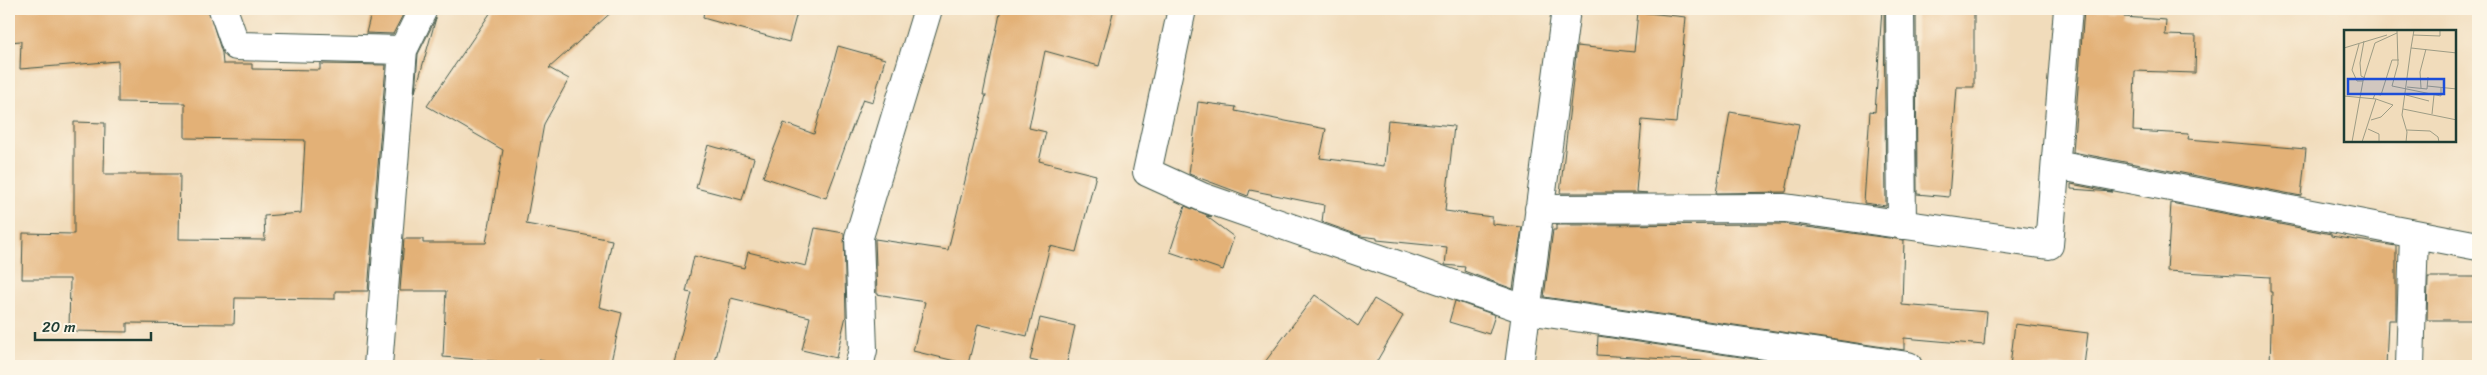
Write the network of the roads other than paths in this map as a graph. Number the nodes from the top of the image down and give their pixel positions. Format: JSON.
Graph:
{"nodes":[{"id":1,"x":223,"y":9,"type":"edge"},
{"id":2,"x":423,"y":9,"type":"edge"},
{"id":3,"x":928,"y":9,"type":"edge"},
{"id":4,"x":1182,"y":9,"type":"edge"},
{"id":5,"x":1566,"y":9,"type":"edge"},
{"id":6,"x":1900,"y":9,"type":"edge"},
{"id":7,"x":2068,"y":9,"type":"edge"},
{"id":8,"x":403,"y":50,"type":"junction"},
{"id":9,"x":2056,"y":165,"type":"junction"},
{"id":10,"x":1539,"y":209,"type":"junction"},
{"id":11,"x":1902,"y":225,"type":"junction"},
{"id":12,"x":2414,"y":234,"type":"junction"},
{"id":13,"x":2478,"y":246,"type":"edge"},
{"id":14,"x":1527,"y":310,"type":"junction"},
{"id":15,"x":378,"y":366,"type":"edge"},
{"id":16,"x":859,"y":366,"type":"edge"},
{"id":17,"x":1519,"y":366,"type":"edge"},
{"id":18,"x":1908,"y":366,"type":"edge"},
{"id":19,"x":2410,"y":366,"type":"edge"}],
"edges":[{"from":1,"to":8,"type":"street"},
{"from":2,"to":8,"type":"street"},
{"from":3,"to":16,"type":"street"},
{"from":4,"to":14,"type":"street"},
{"from":5,"to":10,"type":"street"},
{"from":6,"to":11,"type":"street"},
{"from":7,"to":9,"type":"street"},
{"from":8,"to":15,"type":"street"},
{"from":9,"to":11,"type":"street"},
{"from":9,"to":12,"type":"street"},
{"from":10,"to":11,"type":"street"},
{"from":10,"to":14,"type":"street"},
{"from":12,"to":13,"type":"street"},
{"from":12,"to":19,"type":"street"},
{"from":14,"to":17,"type":"street"},
{"from":14,"to":18,"type":"street"}]}
